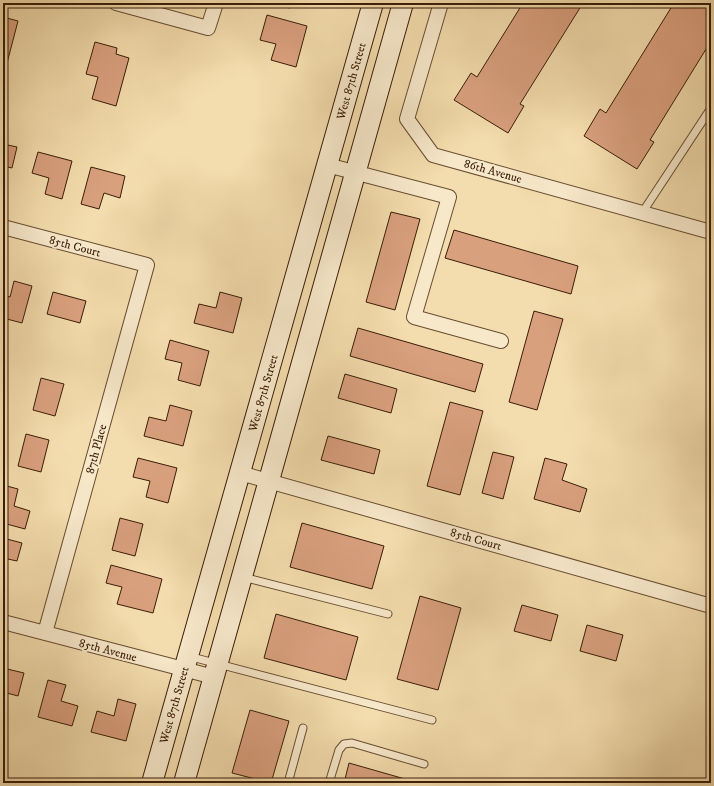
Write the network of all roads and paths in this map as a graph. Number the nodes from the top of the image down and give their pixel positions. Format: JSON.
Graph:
{"nodes":[{"id":1,"x":116,"y":3,"type":"edge"},
{"id":2,"x":216,"y":3,"type":"edge"},
{"id":3,"x":373,"y":3,"type":"edge"},
{"id":4,"x":403,"y":3,"type":"edge"},
{"id":5,"x":441,"y":3,"type":"edge"},
{"id":6,"x":711,"y":108,"type":"edge"},
{"id":7,"x":327,"y":165,"type":"junction"},
{"id":8,"x":354,"y":173,"type":"junction"},
{"id":9,"x":642,"y":213,"type":"junction"},
{"id":10,"x":3,"y":227,"type":"edge"},
{"id":11,"x":711,"y":232,"type":"edge"},
{"id":12,"x":147,"y":265,"type":"joint"},
{"id":13,"x":501,"y":341,"type":"dead end"},
{"id":14,"x":240,"y":473,"type":"junction"},
{"id":15,"x":268,"y":481,"type":"junction"},
{"id":16,"x":242,"y":576,"type":"junction"},
{"id":17,"x":711,"y":606,"type":"edge"},
{"id":18,"x":388,"y":614,"type":"dead end"},
{"id":19,"x":3,"y":622,"type":"edge"},
{"id":20,"x":45,"y":633,"type":"junction"},
{"id":21,"x":186,"y":663,"type":"junction"},
{"id":22,"x":216,"y":671,"type":"junction"},
{"id":23,"x":432,"y":720,"type":"dead end"},
{"id":24,"x":303,"y":728,"type":"dead end"},
{"id":25,"x":424,"y":764,"type":"dead end"},
{"id":26,"x":152,"y":783,"type":"edge"},
{"id":27,"x":184,"y":783,"type":"edge"},
{"id":28,"x":288,"y":783,"type":"edge"},
{"id":29,"x":329,"y":783,"type":"edge"}],
"edges":[{"from":1,"to":2,"type":"street"},
{"from":3,"to":7,"type":"main road","name":"West 87th Street"},
{"from":4,"to":8,"type":"main road"},
{"from":5,"to":9,"type":"street","name":"86th Avenue"},
{"from":6,"to":9,"type":"lane"},
{"from":7,"to":8,"type":"street"},
{"from":7,"to":14,"type":"main road","name":"West 87th Street"},
{"from":8,"to":13,"type":"street"},
{"from":8,"to":15,"type":"main road"},
{"from":9,"to":11,"type":"street","name":"86th Avenue"},
{"from":10,"to":12,"type":"street","name":"85th Court"},
{"from":12,"to":20,"type":"street","name":"87th Place"},
{"from":14,"to":15,"type":"street","name":"85th Court"},
{"from":14,"to":21,"type":"main road","name":"West 87th Street"},
{"from":15,"to":16,"type":"main road"},
{"from":15,"to":17,"type":"street","name":"85th Court"},
{"from":16,"to":18,"type":"lane"},
{"from":16,"to":22,"type":"main road"},
{"from":19,"to":20,"type":"street","name":"85th Avenue"},
{"from":20,"to":21,"type":"street","name":"85th Avenue"},
{"from":21,"to":22,"type":"street","name":"85th Avenue"},
{"from":21,"to":26,"type":"main road","name":"West 87th Street"},
{"from":22,"to":23,"type":"lane"},
{"from":22,"to":27,"type":"main road"},
{"from":24,"to":28,"type":"lane"},
{"from":25,"to":29,"type":"lane"}]}
